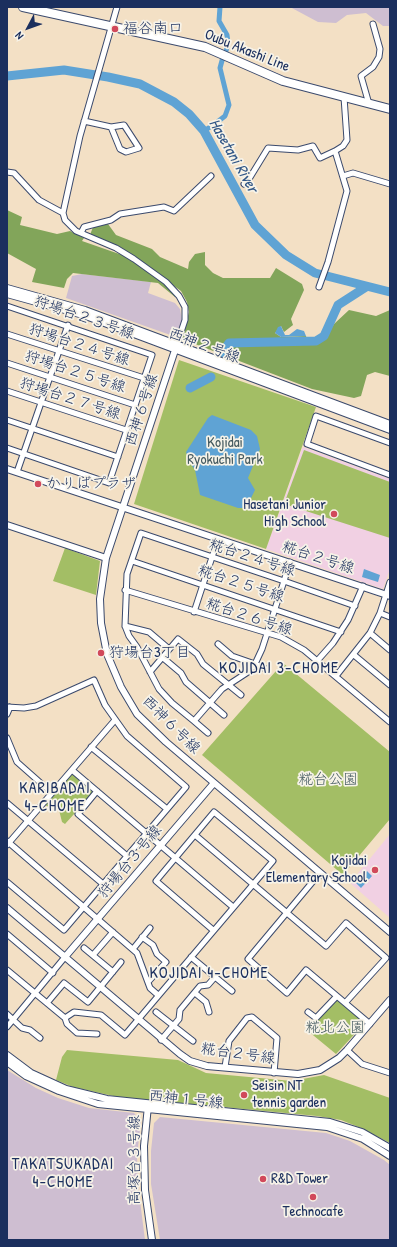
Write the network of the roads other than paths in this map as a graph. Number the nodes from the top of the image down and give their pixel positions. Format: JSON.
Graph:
{"nodes":[{"id":1,"x":23,"y":7,"type":"edge"},
{"id":2,"x":118,"y":7,"type":"edge"},
{"id":3,"x":373,"y":24,"type":"dead end"},
{"id":4,"x":112,"y":27,"type":"junction"},
{"id":5,"x":344,"y":97,"type":"junction"},
{"id":6,"x":370,"y":104,"type":"junction"},
{"id":7,"x":390,"y":109,"type":"edge"},
{"id":8,"x":84,"y":121,"type":"junction"},
{"id":9,"x":110,"y":127,"type":"junction"},
{"id":10,"x":335,"y":151,"type":"junction"},
{"id":11,"x":7,"y":172,"type":"edge"},
{"id":12,"x":212,"y":176,"type":"dead end"},
{"id":13,"x":343,"y":176,"type":"junction"},
{"id":14,"x":244,"y":184,"type":"dead end"},
{"id":15,"x":390,"y":184,"type":"edge"},
{"id":16,"x":63,"y":213,"type":"junction"},
{"id":17,"x":81,"y":233,"type":"junction"},
{"id":18,"x":319,"y":287,"type":"dead end"},
{"id":19,"x":7,"y":288,"type":"edge"},
{"id":20,"x":7,"y":294,"type":"edge"},
{"id":21,"x":7,"y":306,"type":"edge"},
{"id":22,"x":68,"y":325,"type":"junction"},
{"id":23,"x":7,"y":334,"type":"edge"},
{"id":24,"x":176,"y":346,"type":"junction"},
{"id":25,"x":59,"y":350,"type":"junction"},
{"id":26,"x":7,"y":363,"type":"edge"},
{"id":27,"x":50,"y":377,"type":"junction"},
{"id":28,"x":144,"y":378,"type":"junction"},
{"id":29,"x":7,"y":391,"type":"edge"},
{"id":30,"x":41,"y":402,"type":"junction"},
{"id":31,"x":135,"y":405,"type":"junction"},
{"id":32,"x":7,"y":420,"type":"edge"},
{"id":33,"x":390,"y":424,"type":"edge"},
{"id":34,"x":32,"y":428,"type":"junction"},
{"id":35,"x":126,"y":430,"type":"junction"},
{"id":36,"x":390,"y":430,"type":"edge"},
{"id":37,"x":390,"y":443,"type":"edge"},
{"id":38,"x":7,"y":448,"type":"edge"},
{"id":39,"x":24,"y":454,"type":"junction"},
{"id":40,"x":118,"y":457,"type":"junction"},
{"id":41,"x":7,"y":469,"type":"edge"},
{"id":42,"x":17,"y":472,"type":"junction"},
{"id":43,"x":390,"y":475,"type":"edge"},
{"id":44,"x":123,"y":507,"type":"junction"},
{"id":45,"x":7,"y":525,"type":"edge"},
{"id":46,"x":218,"y":538,"type":"junction"},
{"id":47,"x":211,"y":557,"type":"junction"},
{"id":48,"x":106,"y":558,"type":"junction"},
{"id":49,"x":132,"y":561,"type":"junction"},
{"id":50,"x":290,"y":562,"type":"junction"},
{"id":51,"x":284,"y":581,"type":"junction"},
{"id":52,"x":390,"y":582,"type":"edge"},
{"id":53,"x":203,"y":584,"type":"junction"},
{"id":54,"x":363,"y":586,"type":"junction"},
{"id":55,"x":125,"y":590,"type":"junction"},
{"id":56,"x":388,"y":595,"type":"edge"},
{"id":57,"x":355,"y":606,"type":"junction"},
{"id":58,"x":275,"y":608,"type":"junction"},
{"id":59,"x":194,"y":612,"type":"junction"},
{"id":60,"x":380,"y":613,"type":"junction"},
{"id":61,"x":390,"y":617,"type":"edge"},
{"id":62,"x":125,"y":626,"type":"junction"},
{"id":63,"x":341,"y":632,"type":"junction"},
{"id":64,"x":267,"y":633,"type":"junction"},
{"id":65,"x":370,"y":634,"type":"junction"},
{"id":66,"x":218,"y":644,"type":"dead end"},
{"id":67,"x":169,"y":649,"type":"junction"},
{"id":68,"x":390,"y":650,"type":"edge"},
{"id":69,"x":354,"y":655,"type":"junction"},
{"id":70,"x":162,"y":657,"type":"junction"},
{"id":71,"x":317,"y":661,"type":"junction"},
{"id":72,"x":255,"y":664,"type":"junction"},
{"id":73,"x":266,"y":669,"type":"dead end"},
{"id":74,"x":150,"y":672,"type":"junction"},
{"id":75,"x":336,"y":676,"type":"junction"},
{"id":76,"x":228,"y":685,"type":"junction"},
{"id":77,"x":390,"y":685,"type":"edge"},
{"id":78,"x":241,"y":695,"type":"dead end"},
{"id":79,"x":210,"y":702,"type":"junction"},
{"id":80,"x":8,"y":707,"type":"edge"},
{"id":81,"x":7,"y":714,"type":"edge"},
{"id":82,"x":224,"y":715,"type":"dead end"},
{"id":83,"x":114,"y":720,"type":"junction"},
{"id":84,"x":194,"y":721,"type":"junction"},
{"id":85,"x":390,"y":722,"type":"edge"},
{"id":86,"x":208,"y":733,"type":"dead end"},
{"id":87,"x":7,"y":738,"type":"edge"},
{"id":88,"x":91,"y":747,"type":"junction"},
{"id":89,"x":9,"y":750,"type":"edge"},
{"id":90,"x":72,"y":770,"type":"junction"},
{"id":91,"x":214,"y":783,"type":"junction"},
{"id":92,"x":97,"y":791,"type":"junction"},
{"id":93,"x":52,"y":793,"type":"junction"},
{"id":94,"x":7,"y":802,"type":"edge"},
{"id":95,"x":167,"y":809,"type":"junction"},
{"id":96,"x":28,"y":820,"type":"junction"},
{"id":97,"x":146,"y":833,"type":"junction"},
{"id":98,"x":195,"y":835,"type":"junction"},
{"id":99,"x":8,"y":843,"type":"edge"},
{"id":100,"x":160,"y":846,"type":"junction"},
{"id":101,"x":127,"y":856,"type":"junction"},
{"id":102,"x":175,"y":858,"type":"junction"},
{"id":103,"x":320,"y":873,"type":"junction"},
{"id":104,"x":7,"y":882,"type":"edge"},
{"id":105,"x":103,"y":884,"type":"junction"},
{"id":106,"x":253,"y":884,"type":"junction"},
{"id":107,"x":84,"y":907,"type":"junction"},
{"id":108,"x":233,"y":907,"type":"junction"},
{"id":109,"x":7,"y":908,"type":"edge"},
{"id":110,"x":287,"y":912,"type":"junction"},
{"id":111,"x":98,"y":919,"type":"junction"},
{"id":112,"x":150,"y":928,"type":"dead end"},
{"id":113,"x":213,"y":930,"type":"junction"},
{"id":114,"x":113,"y":932,"type":"junction"},
{"id":115,"x":390,"y":932,"type":"edge"},
{"id":116,"x":7,"y":934,"type":"edge"},
{"id":117,"x":142,"y":937,"type":"junction"},
{"id":118,"x":84,"y":948,"type":"dead end"},
{"id":119,"x":133,"y":949,"type":"junction"},
{"id":120,"x":93,"y":955,"type":"junction"},
{"id":121,"x":191,"y":956,"type":"junction"},
{"id":122,"x":65,"y":957,"type":"junction"},
{"id":123,"x":121,"y":962,"type":"dead end"},
{"id":124,"x":7,"y":970,"type":"edge"},
{"id":125,"x":112,"y":972,"type":"junction"},
{"id":126,"x":52,"y":973,"type":"junction"},
{"id":127,"x":215,"y":977,"type":"junction"},
{"id":128,"x":148,"y":982,"type":"junction"},
{"id":129,"x":100,"y":987,"type":"junction"},
{"id":130,"x":232,"y":991,"type":"dead end"},
{"id":131,"x":35,"y":993,"type":"junction"},
{"id":132,"x":195,"y":993,"type":"junction"},
{"id":133,"x":158,"y":995,"type":"junction"},
{"id":134,"x":337,"y":996,"type":"junction"},
{"id":135,"x":390,"y":1000,"type":"edge"},
{"id":136,"x":47,"y":1003,"type":"junction"},
{"id":137,"x":345,"y":1003,"type":"junction"},
{"id":138,"x":156,"y":1012,"type":"dead end"},
{"id":139,"x":209,"y":1012,"type":"dead end"},
{"id":140,"x":308,"y":1012,"type":"dead end"},
{"id":141,"x":7,"y":1014,"type":"edge"},
{"id":142,"x":65,"y":1018,"type":"junction"},
{"id":143,"x":14,"y":1019,"type":"junction"},
{"id":144,"x":138,"y":1019,"type":"junction"},
{"id":145,"x":370,"y":1024,"type":"junction"},
{"id":146,"x":173,"y":1026,"type":"junction"},
{"id":147,"x":7,"y":1027,"type":"edge"},
{"id":148,"x":97,"y":1034,"type":"dead end"},
{"id":149,"x":40,"y":1038,"type":"dead end"},
{"id":150,"x":161,"y":1040,"type":"junction"},
{"id":151,"x":193,"y":1041,"type":"dead end"},
{"id":152,"x":347,"y":1050,"type":"junction"},
{"id":153,"x":7,"y":1055,"type":"edge"},
{"id":154,"x":7,"y":1062,"type":"edge"},
{"id":155,"x":225,"y":1067,"type":"junction"},
{"id":156,"x":274,"y":1073,"type":"junction"},
{"id":157,"x":390,"y":1073,"type":"edge"},
{"id":158,"x":148,"y":1107,"type":"junction"},
{"id":159,"x":390,"y":1148,"type":"edge"},
{"id":160,"x":390,"y":1156,"type":"edge"},
{"id":161,"x":152,"y":1240,"type":"edge"}],
"edges":[{"from":1,"to":4,"type":"main road","name":"Oubu Akashi Line"},
{"from":2,"to":4,"type":"street"},
{"from":3,"to":6,"type":"street"},
{"from":4,"to":5,"type":"main road","name":"Oubu Akashi Line"},
{"from":4,"to":8,"type":"street"},
{"from":5,"to":6,"type":"main road","name":"Oubu Akashi Line"},
{"from":5,"to":10,"type":"street"},
{"from":6,"to":7,"type":"main road","name":"Oubu Akashi Line"},
{"from":8,"to":9,"type":"street"},
{"from":8,"to":16,"type":"street"},
{"from":9,"to":9,"type":"street"},
{"from":10,"to":13,"type":"street"},
{"from":10,"to":14,"type":"street"},
{"from":11,"to":16,"type":"street"},
{"from":12,"to":17,"type":"street"},
{"from":13,"to":15,"type":"street"},
{"from":13,"to":18,"type":"street"},
{"from":16,"to":17,"type":"street"},
{"from":17,"to":24,"type":"street"},
{"from":19,"to":24,"type":"street","name":"西神２号線"},
{"from":20,"to":24,"type":"street","name":"西神２号線"},
{"from":21,"to":22,"type":"street","name":"狩場台２３号線"},
{"from":22,"to":25,"type":"street"},
{"from":22,"to":28,"type":"street","name":"狩場台２３号線"},
{"from":23,"to":25,"type":"street","name":"狩場台２４号線"},
{"from":24,"to":33,"type":"street","name":"西神２号線"},
{"from":24,"to":36,"type":"street","name":"西神２号線"},
{"from":24,"to":44,"type":"street","name":"西神６号線"},
{"from":25,"to":27,"type":"street"},
{"from":25,"to":28,"type":"street","name":"狩場台２４号線"},
{"from":26,"to":27,"type":"street","name":"狩場台２５号線"},
{"from":27,"to":30,"type":"street"},
{"from":27,"to":31,"type":"street","name":"狩場台２５号線"},
{"from":28,"to":31,"type":"street"},
{"from":29,"to":30,"type":"street","name":"狩場台２７号線"},
{"from":30,"to":34,"type":"street"},
{"from":30,"to":35,"type":"street","name":"狩場台２７号線"},
{"from":31,"to":35,"type":"street"},
{"from":32,"to":34,"type":"street"},
{"from":34,"to":39,"type":"street"},
{"from":34,"to":40,"type":"street"},
{"from":35,"to":40,"type":"street"},
{"from":37,"to":43,"type":"street"},
{"from":38,"to":39,"type":"street"},
{"from":39,"to":40,"type":"street"},
{"from":39,"to":42,"type":"street"},
{"from":41,"to":42,"type":"street","name":"糀台２号線"},
{"from":42,"to":44,"type":"street","name":"糀台２号線"},
{"from":44,"to":46,"type":"street","name":"糀台２号線"},
{"from":44,"to":48,"type":"street","name":"西神６号線"},
{"from":45,"to":48,"type":"street"},
{"from":46,"to":47,"type":"street"},
{"from":46,"to":50,"type":"street","name":"糀台２号線"},
{"from":47,"to":49,"type":"street","name":"糀台２４号線"},
{"from":47,"to":51,"type":"street","name":"糀台２４号線"},
{"from":47,"to":53,"type":"street"},
{"from":48,"to":91,"type":"street","name":"西神６号線"},
{"from":49,"to":53,"type":"street","name":"糀台２５号線"},
{"from":49,"to":55,"type":"street"},
{"from":50,"to":51,"type":"street"},
{"from":50,"to":54,"type":"street","name":"糀台２号線"},
{"from":51,"to":57,"type":"street","name":"糀台２４号線"},
{"from":51,"to":58,"type":"street"},
{"from":52,"to":56,"type":"street"},
{"from":53,"to":58,"type":"street","name":"糀台２５号線"},
{"from":53,"to":59,"type":"street"},
{"from":54,"to":56,"type":"street","name":"糀台２号線"},
{"from":54,"to":57,"type":"street"},
{"from":55,"to":59,"type":"street","name":"糀台２６号線"},
{"from":55,"to":62,"type":"street"},
{"from":56,"to":60,"type":"street"},
{"from":57,"to":63,"type":"street"},
{"from":58,"to":63,"type":"street","name":"糀台２５号線"},
{"from":58,"to":64,"type":"street"},
{"from":59,"to":64,"type":"street","name":"糀台２６号線"},
{"from":60,"to":61,"type":"street"},
{"from":60,"to":65,"type":"street"},
{"from":62,"to":67,"type":"street"},
{"from":62,"to":74,"type":"street"},
{"from":63,"to":71,"type":"street"},
{"from":64,"to":71,"type":"street","name":"糀台２６号線"},
{"from":64,"to":72,"type":"street"},
{"from":65,"to":68,"type":"street"},
{"from":65,"to":69,"type":"street"},
{"from":66,"to":72,"type":"street"},
{"from":67,"to":70,"type":"street"},
{"from":67,"to":76,"type":"street"},
{"from":69,"to":75,"type":"street"},
{"from":69,"to":77,"type":"street"},
{"from":70,"to":74,"type":"street"},
{"from":70,"to":79,"type":"street"},
{"from":71,"to":75,"type":"street","name":"糀台２６号線"},
{"from":72,"to":73,"type":"street"},
{"from":72,"to":76,"type":"street"},
{"from":74,"to":84,"type":"street"},
{"from":75,"to":85,"type":"street","name":"糀台２６号線"},
{"from":76,"to":78,"type":"street"},
{"from":76,"to":79,"type":"street"},
{"from":79,"to":82,"type":"street"},
{"from":79,"to":84,"type":"street"},
{"from":80,"to":81,"type":"street"},
{"from":80,"to":83,"type":"street"},
{"from":83,"to":88,"type":"street"},
{"from":83,"to":95,"type":"street"},
{"from":84,"to":86,"type":"street"},
{"from":87,"to":89,"type":"street"},
{"from":88,"to":90,"type":"street"},
{"from":88,"to":95,"type":"street"},
{"from":89,"to":93,"type":"street"},
{"from":90,"to":92,"type":"street"},
{"from":90,"to":93,"type":"street"},
{"from":91,"to":100,"type":"street","name":"狩場台３号線"},
{"from":91,"to":103,"type":"street","name":"西神６号線"},
{"from":92,"to":97,"type":"street"},
{"from":92,"to":101,"type":"street"},
{"from":93,"to":96,"type":"street"},
{"from":94,"to":96,"type":"street"},
{"from":95,"to":97,"type":"street"},
{"from":96,"to":99,"type":"street"},
{"from":96,"to":105,"type":"street"},
{"from":97,"to":100,"type":"street"},
{"from":97,"to":101,"type":"street"},
{"from":98,"to":102,"type":"street"},
{"from":98,"to":106,"type":"street"},
{"from":98,"to":106,"type":"street"},
{"from":99,"to":107,"type":"street"},
{"from":100,"to":102,"type":"street"},
{"from":100,"to":111,"type":"street","name":"狩場台３号線"},
{"from":101,"to":105,"type":"street"},
{"from":102,"to":108,"type":"street"},
{"from":102,"to":113,"type":"street"},
{"from":103,"to":110,"type":"street"},
{"from":103,"to":115,"type":"street","name":"西神６号線"},
{"from":104,"to":107,"type":"street"},
{"from":105,"to":107,"type":"street"},
{"from":106,"to":108,"type":"street"},
{"from":106,"to":110,"type":"street"},
{"from":107,"to":111,"type":"street"},
{"from":108,"to":113,"type":"street"},
{"from":109,"to":122,"type":"street","name":"糀台２号線"},
{"from":110,"to":134,"type":"street"},
{"from":110,"to":137,"type":"street"},
{"from":111,"to":114,"type":"street"},
{"from":111,"to":122,"type":"street","name":"狩場台３号線"},
{"from":112,"to":117,"type":"street"},
{"from":113,"to":121,"type":"street"},
{"from":114,"to":119,"type":"street"},
{"from":114,"to":120,"type":"street"},
{"from":116,"to":126,"type":"street"},
{"from":117,"to":119,"type":"street"},
{"from":117,"to":128,"type":"street"},
{"from":118,"to":120,"type":"street"},
{"from":119,"to":128,"type":"street"},
{"from":120,"to":125,"type":"street"},
{"from":121,"to":127,"type":"street"},
{"from":121,"to":133,"type":"street"},
{"from":122,"to":126,"type":"street"},
{"from":122,"to":129,"type":"street","name":"糀台２号線"},
{"from":123,"to":125,"type":"street"},
{"from":124,"to":131,"type":"street"},
{"from":125,"to":129,"type":"street"},
{"from":126,"to":131,"type":"street"},
{"from":127,"to":130,"type":"street"},
{"from":127,"to":132,"type":"street"},
{"from":128,"to":133,"type":"street"},
{"from":129,"to":136,"type":"street"},
{"from":129,"to":144,"type":"street","name":"糀台２号線"},
{"from":131,"to":136,"type":"street"},
{"from":131,"to":143,"type":"street"},
{"from":132,"to":139,"type":"street"},
{"from":132,"to":146,"type":"street"},
{"from":133,"to":144,"type":"street"},
{"from":134,"to":137,"type":"street"},
{"from":134,"to":140,"type":"street"},
{"from":135,"to":145,"type":"street","name":"糀台２号線"},
{"from":136,"to":142,"type":"street"},
{"from":137,"to":145,"type":"street"},
{"from":138,"to":146,"type":"street"},
{"from":141,"to":143,"type":"street"},
{"from":142,"to":144,"type":"street"},
{"from":142,"to":148,"type":"street"},
{"from":143,"to":147,"type":"street"},
{"from":143,"to":149,"type":"street"},
{"from":144,"to":150,"type":"street","name":"糀台２号線"},
{"from":145,"to":152,"type":"street","name":"糀台２号線"},
{"from":146,"to":150,"type":"street"},
{"from":146,"to":151,"type":"street"},
{"from":150,"to":155,"type":"street","name":"糀台２号線"},
{"from":152,"to":156,"type":"street","name":"糀台２号線"},
{"from":152,"to":157,"type":"street"},
{"from":153,"to":158,"type":"street","name":"西神１号線"},
{"from":154,"to":158,"type":"street","name":"西神１号線"},
{"from":155,"to":156,"type":"street","name":"糀台２号線"},
{"from":155,"to":156,"type":"street"},
{"from":158,"to":159,"type":"street","name":"西神１号線"},
{"from":158,"to":160,"type":"street","name":"西神１号線"},
{"from":158,"to":161,"type":"street","name":"高塚台３号線"}]}
